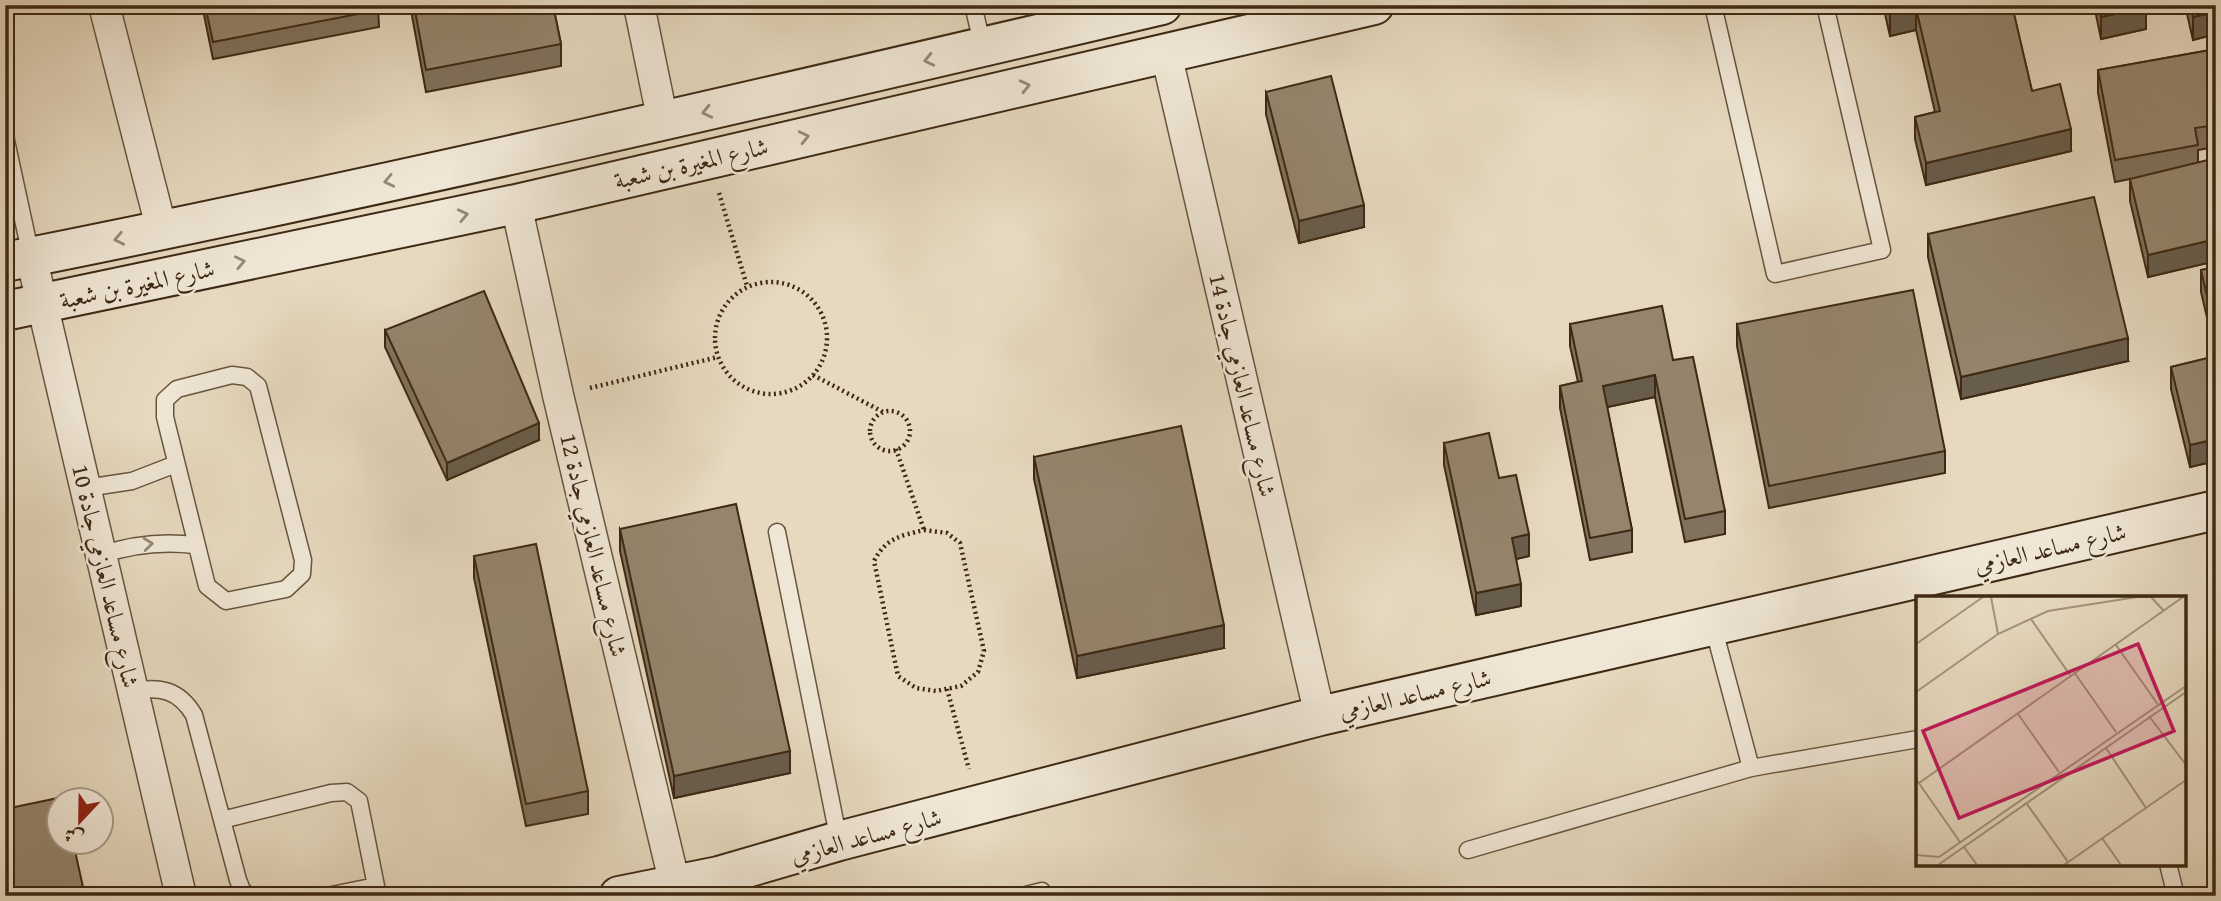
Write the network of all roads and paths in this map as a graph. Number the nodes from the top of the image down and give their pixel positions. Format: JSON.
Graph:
{"nodes":[{"id":1,"x":104,"y":5,"type":"edge"},
{"id":2,"x":639,"y":5,"type":"edge"},
{"id":3,"x":973,"y":5,"type":"edge"},
{"id":4,"x":1162,"y":5,"type":"edge"},
{"id":5,"x":1374,"y":5,"type":"edge"},
{"id":6,"x":1713,"y":5,"type":"edge"},
{"id":7,"x":1825,"y":5,"type":"edge"},
{"id":8,"x":983,"y":47,"type":"junction"},
{"id":9,"x":1166,"y":54,"type":"junction"},
{"id":10,"x":663,"y":122,"type":"junction"},
{"id":11,"x":5,"y":136,"type":"edge"},
{"id":12,"x":708,"y":159,"type":"junction"},
{"id":13,"x":516,"y":204,"type":"junction"},
{"id":14,"x":162,"y":231,"type":"junction"},
{"id":15,"x":18,"y":259,"type":"edge"},
{"id":16,"x":747,"y":286,"type":"junction"},
{"id":17,"x":42,"y":304,"type":"junction"},
{"id":18,"x":5,"y":311,"type":"edge"},
{"id":19,"x":718,"y":357,"type":"junction"},
{"id":20,"x":813,"y":375,"type":"junction"},
{"id":21,"x":558,"y":395,"type":"junction"},
{"id":22,"x":883,"y":412,"type":"junction"},
{"id":23,"x":896,"y":449,"type":"junction"},
{"id":24,"x":176,"y":464,"type":"junction"},
{"id":25,"x":86,"y":488,"type":"junction"},
{"id":26,"x":2216,"y":510,"type":"edge"},
{"id":27,"x":924,"y":530,"type":"junction"},
{"id":28,"x":777,"y":532,"type":"dead end"},
{"id":29,"x":195,"y":545,"type":"junction"},
{"id":30,"x":101,"y":555,"type":"junction"},
{"id":31,"x":1713,"y":625,"type":"junction"},
{"id":32,"x":947,"y":689,"type":"junction"},
{"id":33,"x":133,"y":691,"type":"junction"},
{"id":34,"x":1320,"y":716,"type":"junction"},
{"id":35,"x":1916,"y":739,"type":"edge"},
{"id":36,"x":1751,"y":768,"type":"junction"},
{"id":37,"x":980,"y":806,"type":"junction"},
{"id":38,"x":222,"y":820,"type":"junction"},
{"id":39,"x":839,"y":841,"type":"junction"},
{"id":40,"x":1468,"y":850,"type":"dead end"},
{"id":41,"x":2168,"y":866,"type":"edge"},
{"id":42,"x":675,"y":885,"type":"junction"},
{"id":43,"x":721,"y":886,"type":"edge"},
{"id":44,"x":377,"y":891,"type":"edge"},
{"id":45,"x":1042,"y":891,"type":"dead end"},
{"id":46,"x":181,"y":896,"type":"edge"},
{"id":47,"x":249,"y":896,"type":"edge"},
{"id":48,"x":327,"y":896,"type":"edge"},
{"id":49,"x":619,"y":896,"type":"edge"},
{"id":50,"x":1022,"y":896,"type":"edge"},
{"id":51,"x":2176,"y":896,"type":"edge"}],
"edges":[{"from":1,"to":14,"type":"street"},
{"from":2,"to":10,"type":"street"},
{"from":3,"to":8,"type":"lane"},
{"from":4,"to":8,"type":"main road","name":"شارع المغيرة بن شعبة"},
{"from":5,"to":9,"type":"main road","name":"شارع المغيرة بن شعبة"},
{"from":6,"to":7,"type":"lane"},
{"from":8,"to":10,"type":"main road","name":"شارع المغيرة بن شعبة","one_way":true},
{"from":12,"to":9,"type":"main road","name":"شارع المغيرة بن شعبة","one_way":true},
{"from":9,"to":34,"type":"street","name":"شارع مساعد العازمي جادة 14"},
{"from":10,"to":14,"type":"main road","name":"شارع المغيرة بن شعبة","one_way":true},
{"from":11,"to":15,"type":"lane"},
{"from":12,"to":13,"type":"main road","name":"شارع المغيرة بن شعبة"},
{"from":12,"to":16,"type":"path"},
{"from":17,"to":13,"type":"main road","name":"شارع المغيرة بن شعبة","one_way":true},
{"from":13,"to":21,"type":"street","name":"شارع مساعد العازمي جادة 12"},
{"from":14,"to":15,"type":"main road","name":"شارع المغيرة بن شعبة","one_way":true},
{"from":15,"to":17,"type":"street","name":"شارع مساعد العازمي جادة 10"},
{"from":16,"to":19,"type":"path"},
{"from":16,"to":20,"type":"path"},
{"from":17,"to":18,"type":"main road","name":"شارع المغيرة بن شعبة"},
{"from":17,"to":25,"type":"street","name":"شارع مساعد العازمي جادة 10"},
{"from":19,"to":20,"type":"path"},
{"from":19,"to":21,"type":"path"},
{"from":20,"to":22,"type":"path"},
{"from":21,"to":42,"type":"street","name":"شارع مساعد العازمي جادة 12"},
{"from":22,"to":23,"type":"path"},
{"from":22,"to":23,"type":"path"},
{"from":23,"to":27,"type":"path"},
{"from":24,"to":25,"type":"lane"},
{"from":24,"to":29,"type":"lane"},
{"from":24,"to":29,"type":"lane"},
{"from":25,"to":30,"type":"street","name":"شارع مساعد العازمي جادة 10"},
{"from":26,"to":31,"type":"main road","name":"شارع مساعد العازمي"},
{"from":27,"to":32,"type":"path"},
{"from":27,"to":32,"type":"path"},
{"from":28,"to":39,"type":"lane"},
{"from":30,"to":29,"type":"lane","one_way":true},
{"from":30,"to":33,"type":"street","name":"شارع مساعد العازمي جادة 10"},
{"from":31,"to":34,"type":"main road","name":"شارع مساعد العازمي"},
{"from":31,"to":36,"type":"lane"},
{"from":32,"to":37,"type":"path"},
{"from":33,"to":38,"type":"lane"},
{"from":33,"to":46,"type":"street","name":"شارع مساعد العازمي جادة 10"},
{"from":34,"to":37,"type":"main road","name":"شارع مساعد العازمي"},
{"from":35,"to":36,"type":"lane"},
{"from":36,"to":40,"type":"lane"},
{"from":37,"to":39,"type":"main road","name":"شارع مساعد العازمي"},
{"from":38,"to":44,"type":"lane"},
{"from":38,"to":47,"type":"lane"},
{"from":39,"to":43,"type":"main road","name":"شارع مساعد العازمي"},
{"from":41,"to":51,"type":"lane"},
{"from":42,"to":43,"type":"main road","name":"شارع مساعد العازمي"},
{"from":42,"to":49,"type":"main road","name":"شارع مساعد العازمي"},
{"from":44,"to":48,"type":"lane"},
{"from":45,"to":50,"type":"lane"}]}
